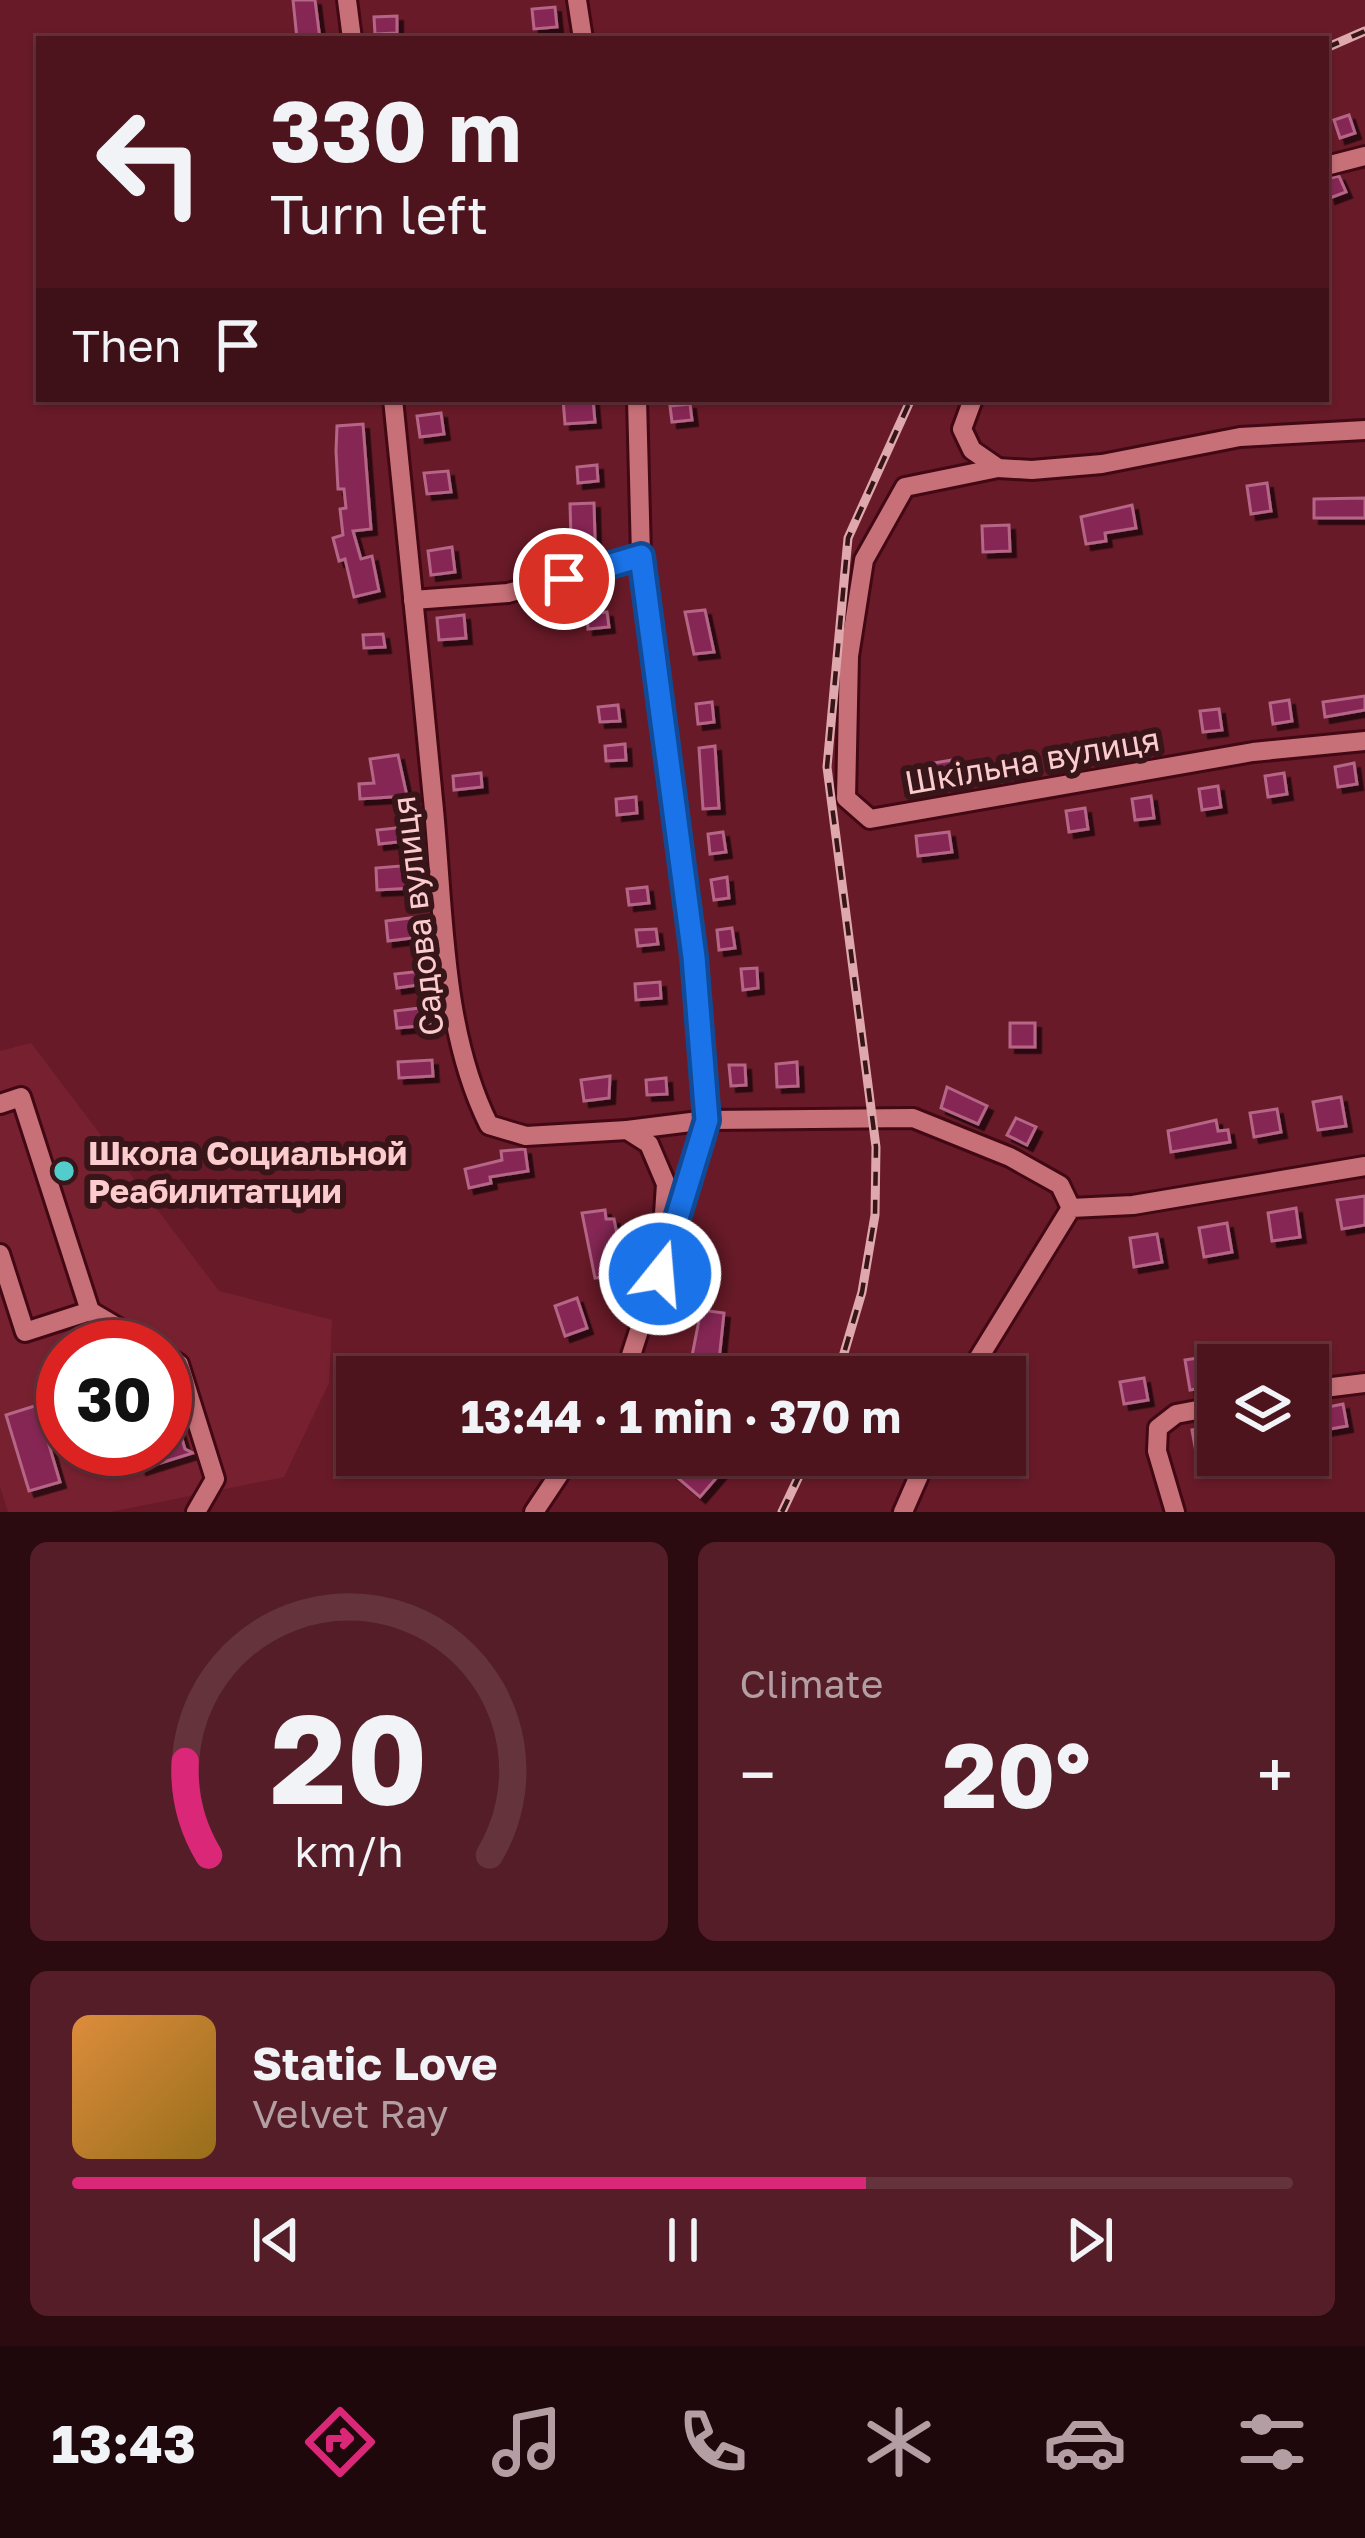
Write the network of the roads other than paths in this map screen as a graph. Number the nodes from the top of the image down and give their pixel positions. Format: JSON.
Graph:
{"nodes":[{"id":1,"x":346,"y":0,"type":"edge"},
{"id":2,"x":577,"y":0,"type":"edge"},
{"id":3,"x":352,"y":36,"type":"edge"},
{"id":4,"x":583,"y":36,"type":"edge"},
{"id":5,"x":1365,"y":156,"type":"edge"},
{"id":6,"x":1329,"y":165,"type":"edge"},
{"id":7,"x":393,"y":402,"type":"edge"},
{"id":8,"x":638,"y":402,"type":"edge"},
{"id":9,"x":972,"y":402,"type":"edge"},
{"id":10,"x":1365,"y":430,"type":"edge"},
{"id":11,"x":998,"y":468,"type":"junction"},
{"id":12,"x":641,"y":556,"type":"junction"},
{"id":13,"x":413,"y":600,"type":"junction"},
{"id":14,"x":1365,"y":741,"type":"edge"},
{"id":15,"x":0,"y":1104,"type":"edge"},
{"id":16,"x":707,"y":1120,"type":"junction"},
{"id":17,"x":628,"y":1130,"type":"junction"},
{"id":18,"x":1365,"y":1166,"type":"edge"},
{"id":19,"x":1071,"y":1208,"type":"junction"},
{"id":20,"x":0,"y":1255,"type":"edge"},
{"id":21,"x":660,"y":1274,"type":"junction"},
{"id":22,"x":90,"y":1311,"type":"junction"},
{"id":23,"x":105,"y":1320,"type":"edge"},
{"id":24,"x":632,"y":1356,"type":"edge"},
{"id":25,"x":980,"y":1356,"type":"edge"},
{"id":26,"x":1365,"y":1384,"type":"edge"},
{"id":27,"x":1329,"y":1388,"type":"edge"},
{"id":28,"x":192,"y":1406,"type":"edge"},
{"id":29,"x":1197,"y":1410,"type":"edge"},
{"id":30,"x":558,"y":1476,"type":"edge"},
{"id":31,"x":919,"y":1476,"type":"edge"},
{"id":32,"x":196,"y":1512,"type":"edge"},
{"id":33,"x":534,"y":1512,"type":"edge"},
{"id":34,"x":903,"y":1512,"type":"edge"},
{"id":35,"x":1175,"y":1512,"type":"edge"}],
"edges":[{"from":1,"to":3,"type":"street"},
{"from":2,"to":4,"type":"street"},
{"from":5,"to":6,"type":"street"},
{"from":7,"to":13,"type":"street","name":"Садова вулиця"},
{"from":8,"to":12,"type":"street"},
{"from":9,"to":11,"type":"street"},
{"from":10,"to":11,"type":"street"},
{"from":11,"to":14,"type":"street","name":"Шкільна вулиця"},
{"from":12,"to":13,"type":"street"},
{"from":12,"to":16,"type":"street"},
{"from":13,"to":17,"type":"street","name":"Садова вулиця"},
{"from":15,"to":22,"type":"street"},
{"from":16,"to":17,"type":"street","name":"Садова вулиця"},
{"from":16,"to":19,"type":"street","name":"Садова вулиця"},
{"from":16,"to":21,"type":"street"},
{"from":17,"to":21,"type":"street"},
{"from":18,"to":19,"type":"street"},
{"from":19,"to":25,"type":"street"},
{"from":20,"to":22,"type":"street"},
{"from":21,"to":24,"type":"street"},
{"from":22,"to":23,"type":"street"},
{"from":26,"to":27,"type":"street"},
{"from":28,"to":32,"type":"street"},
{"from":29,"to":35,"type":"street"},
{"from":30,"to":33,"type":"street"},
{"from":31,"to":34,"type":"street"}]}
